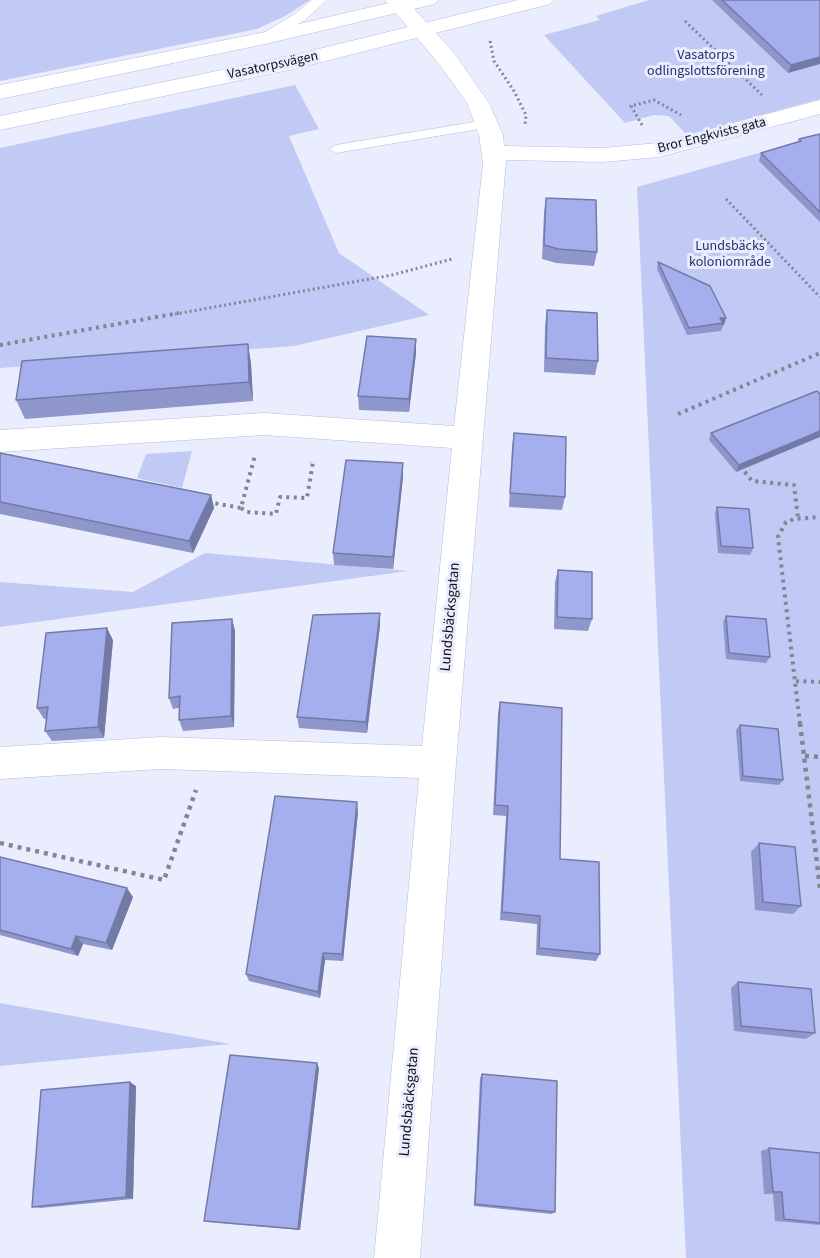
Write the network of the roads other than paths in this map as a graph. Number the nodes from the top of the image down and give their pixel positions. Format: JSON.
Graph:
{"nodes":[{"id":1,"x":321,"y":0,"type":"edge"},
{"id":2,"x":428,"y":0,"type":"edge"},
{"id":3,"x":543,"y":0,"type":"edge"},
{"id":4,"x":398,"y":3,"type":"edge"},
{"id":5,"x":423,"y":31,"type":"junction"},
{"id":6,"x":265,"y":38,"type":"junction"},
{"id":7,"x":0,"y":92,"type":"edge"},
{"id":8,"x":820,"y":107,"type":"edge"},
{"id":9,"x":0,"y":123,"type":"edge"},
{"id":10,"x":490,"y":137,"type":"junction"},
{"id":11,"x":336,"y":149,"type":"dead end"},
{"id":12,"x":467,"y":438,"type":"junction"},
{"id":13,"x":0,"y":441,"type":"edge"},
{"id":14,"x":0,"y":763,"type":"edge"},
{"id":15,"x":438,"y":764,"type":"junction"},
{"id":16,"x":397,"y":1258,"type":"edge"}],
"edges":[{"from":1,"to":6,"type":"lane"},
{"from":2,"to":4,"type":"street","name":"Vasatorpsvägen"},
{"from":3,"to":5,"type":"street","name":"Vasatorpsvägen"},
{"from":4,"to":5,"type":"street","name":"Lundsbäcksgatan"},
{"from":4,"to":6,"type":"street","name":"Vasatorpsvägen"},
{"from":5,"to":9,"type":"street","name":"Vasatorpsvägen"},
{"from":5,"to":10,"type":"street","name":"Lundsbäcksgatan"},
{"from":6,"to":7,"type":"street","name":"Vasatorpsvägen"},
{"from":8,"to":10,"type":"street","name":"Bror Engkvists gata"},
{"from":10,"to":11,"type":"lane"},
{"from":10,"to":12,"type":"street","name":"Lundsbäcksgatan"},
{"from":12,"to":13,"type":"street"},
{"from":12,"to":15,"type":"street","name":"Lundsbäcksgatan"},
{"from":14,"to":15,"type":"street"},
{"from":15,"to":16,"type":"street","name":"Lundsbäcksgatan"}]}
